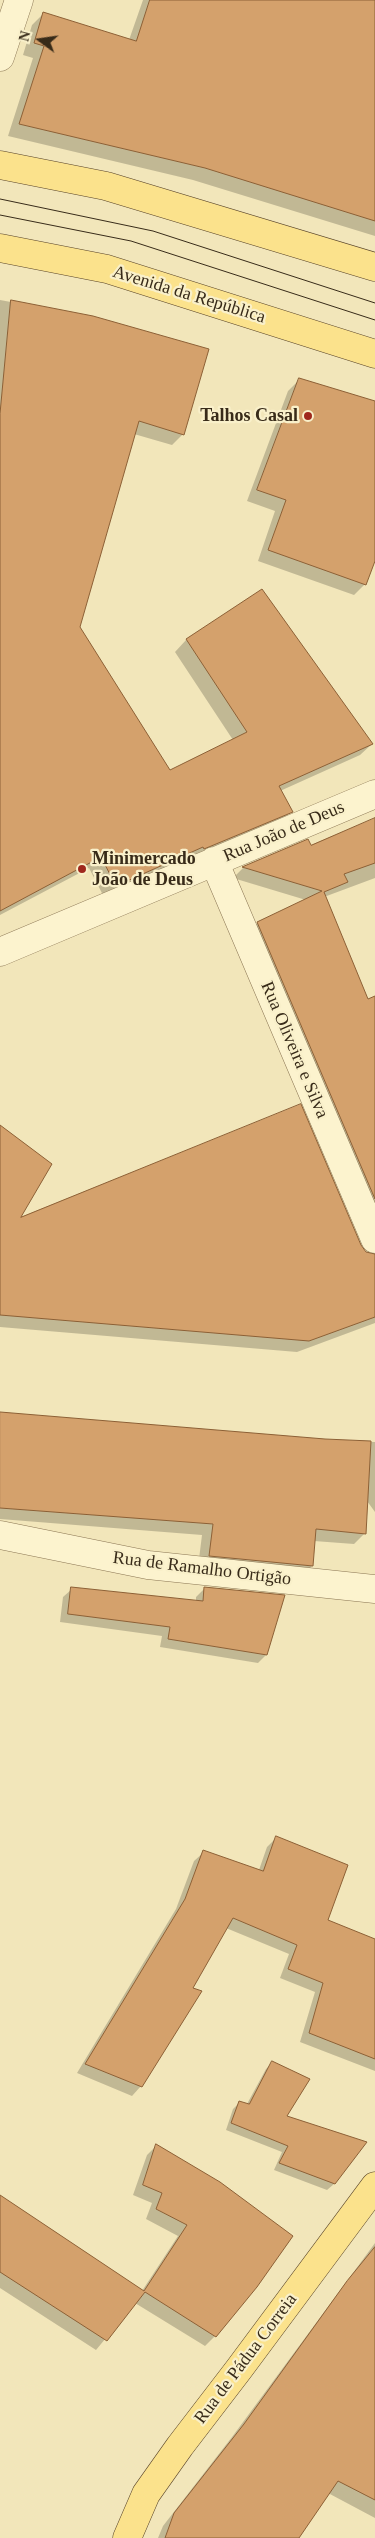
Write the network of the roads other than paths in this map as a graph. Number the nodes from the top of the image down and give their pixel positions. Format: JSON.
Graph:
{"nodes":[{"id":1,"x":19,"y":0,"type":"edge"},
{"id":2,"x":0,"y":56,"type":"edge"},
{"id":3,"x":0,"y":165,"type":"edge"},
{"id":4,"x":0,"y":248,"type":"edge"},
{"id":5,"x":375,"y":266,"type":"edge"},
{"id":6,"x":375,"y":354,"type":"edge"},
{"id":7,"x":375,"y":794,"type":"edge"},
{"id":8,"x":214,"y":861,"type":"junction"},
{"id":9,"x":0,"y":952,"type":"edge"},
{"id":10,"x":375,"y":1239,"type":"edge"},
{"id":11,"x":0,"y":1535,"type":"edge"},
{"id":12,"x":375,"y":1589,"type":"edge"},
{"id":13,"x":375,"y":2186,"type":"edge"},
{"id":14,"x":127,"y":2538,"type":"edge"}],
"edges":[{"from":1,"to":2,"type":"street"},
{"from":3,"to":5,"type":"main road"},
{"from":4,"to":6,"type":"main road","name":"Avenida da República"},
{"from":7,"to":8,"type":"street","name":"Rua João de Deus"},
{"from":8,"to":9,"type":"street","name":"Rua João de Deus"},
{"from":8,"to":10,"type":"street","name":"Rua Oliveira e Silva"},
{"from":11,"to":12,"type":"street","name":"Rua de Ramalho Ortigão"},
{"from":13,"to":14,"type":"main road","name":"Rua de Pádua Correia"}]}
